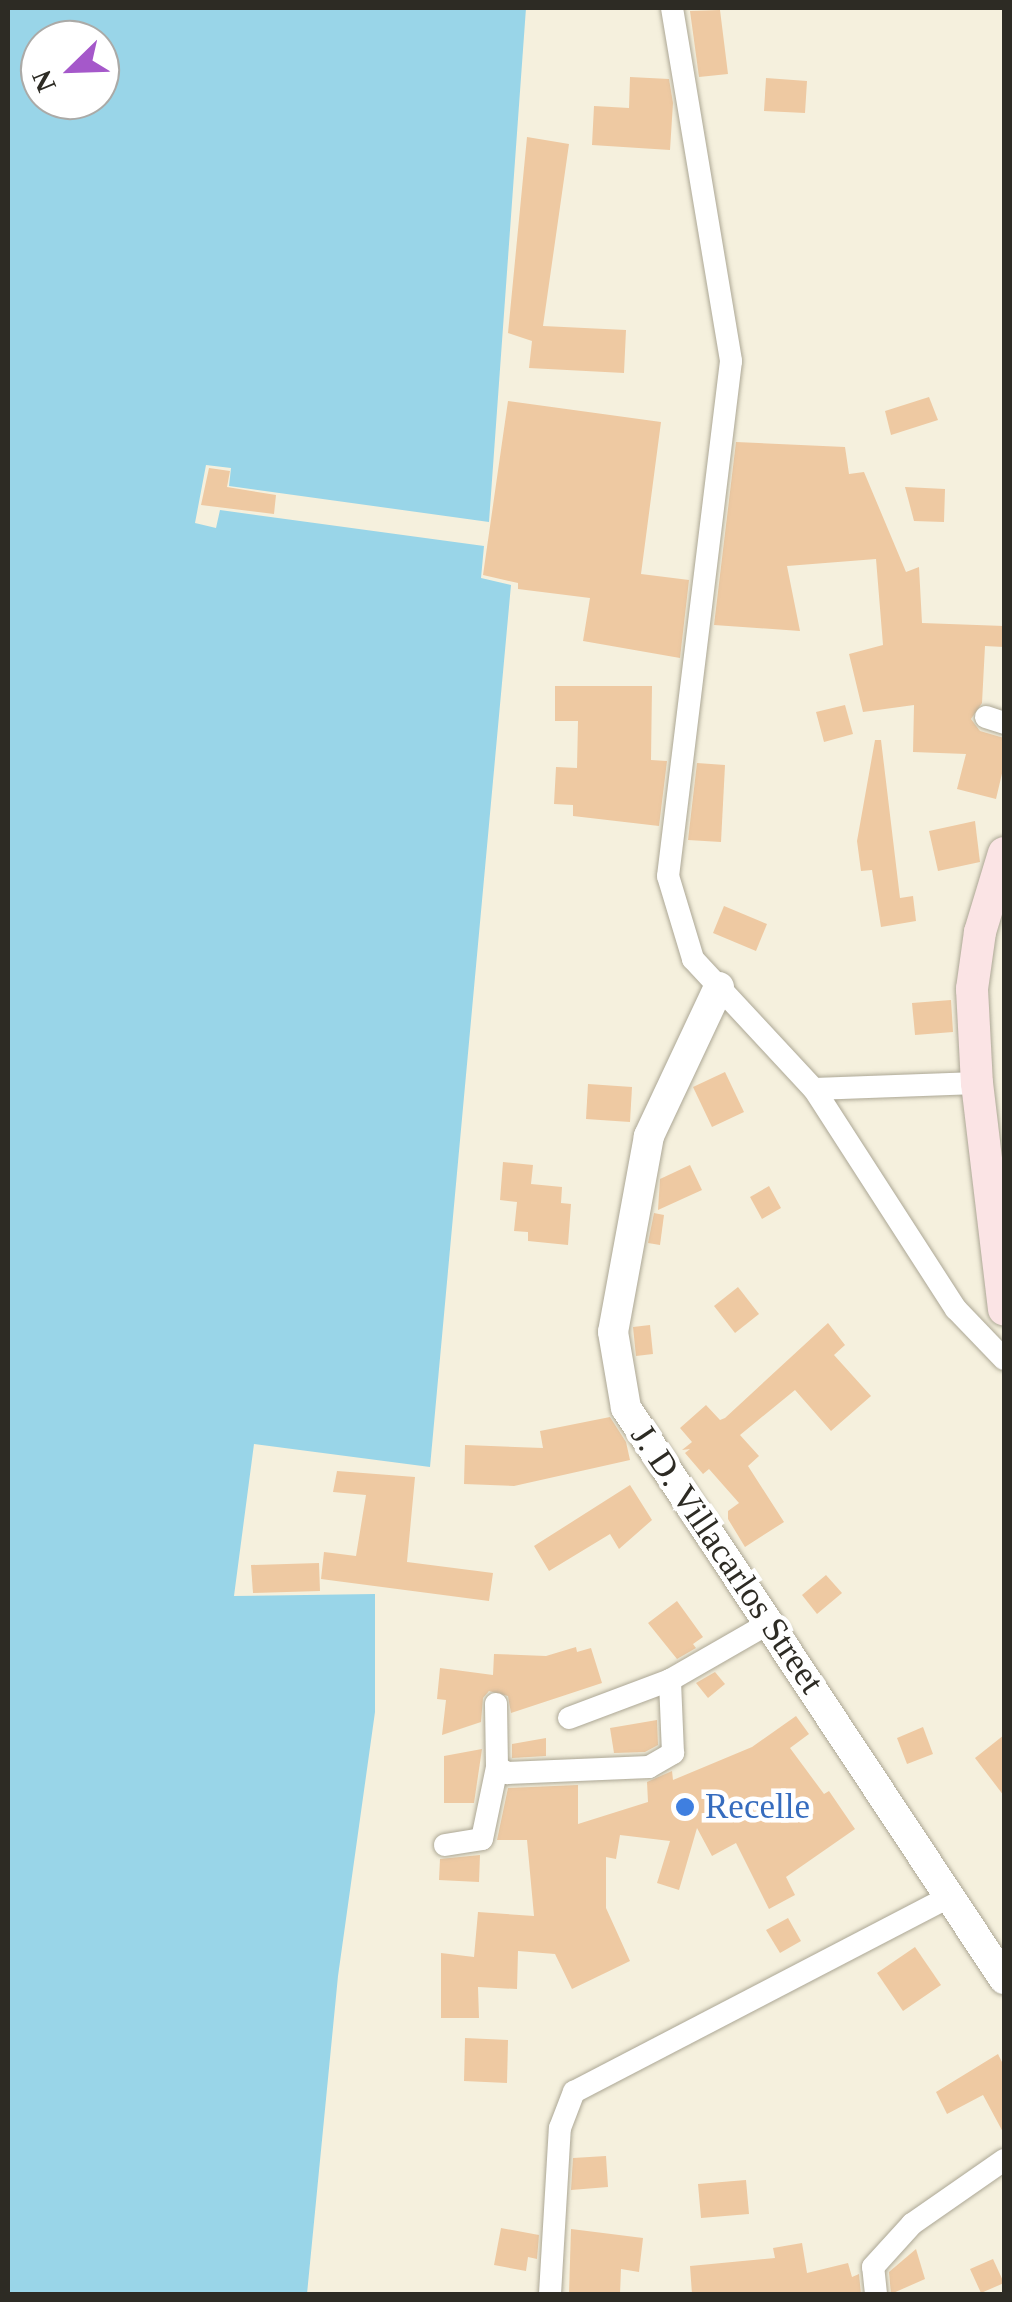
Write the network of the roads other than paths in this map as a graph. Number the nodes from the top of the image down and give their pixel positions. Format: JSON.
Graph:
{"nodes":[{"id":1,"x":672,"y":8,"type":"edge"},
{"id":2,"x":1004,"y":853,"type":"edge"},
{"id":3,"x":718,"y":987,"type":"junction"},
{"id":4,"x":976,"y":1083,"type":"junction"},
{"id":5,"x":814,"y":1088,"type":"junction"},
{"id":6,"x":1004,"y":1309,"type":"edge"},
{"id":7,"x":1004,"y":1359,"type":"edge"},
{"id":8,"x":770,"y":1623,"type":"junction"},
{"id":9,"x":670,"y":1680,"type":"junction"},
{"id":10,"x":496,"y":1704,"type":"dead end"},
{"id":11,"x":569,"y":1718,"type":"dead end"},
{"id":12,"x":497,"y":1767,"type":"junction"},
{"id":13,"x":445,"y":1845,"type":"dead end"},
{"id":14,"x":950,"y":1896,"type":"junction"},
{"id":15,"x":1004,"y":1979,"type":"edge"},
{"id":16,"x":1004,"y":2160,"type":"edge"},
{"id":17,"x":550,"y":2294,"type":"edge"},
{"id":18,"x":876,"y":2294,"type":"edge"}],
"edges":[{"from":1,"to":3,"type":"street"},
{"from":2,"to":4,"type":"main road"},
{"from":3,"to":5,"type":"street"},
{"from":3,"to":8,"type":"street","name":"J. D. Villacarlos Street"},
{"from":4,"to":5,"type":"street"},
{"from":4,"to":6,"type":"main road"},
{"from":5,"to":7,"type":"street"},
{"from":8,"to":9,"type":"street"},
{"from":8,"to":14,"type":"street","name":"J. D. Villacarlos Street"},
{"from":9,"to":11,"type":"street"},
{"from":9,"to":12,"type":"street"},
{"from":10,"to":12,"type":"street"},
{"from":12,"to":13,"type":"street"},
{"from":14,"to":15,"type":"street","name":"J. D. Villacarlos Street"},
{"from":14,"to":17,"type":"street"},
{"from":16,"to":18,"type":"street"}]}
